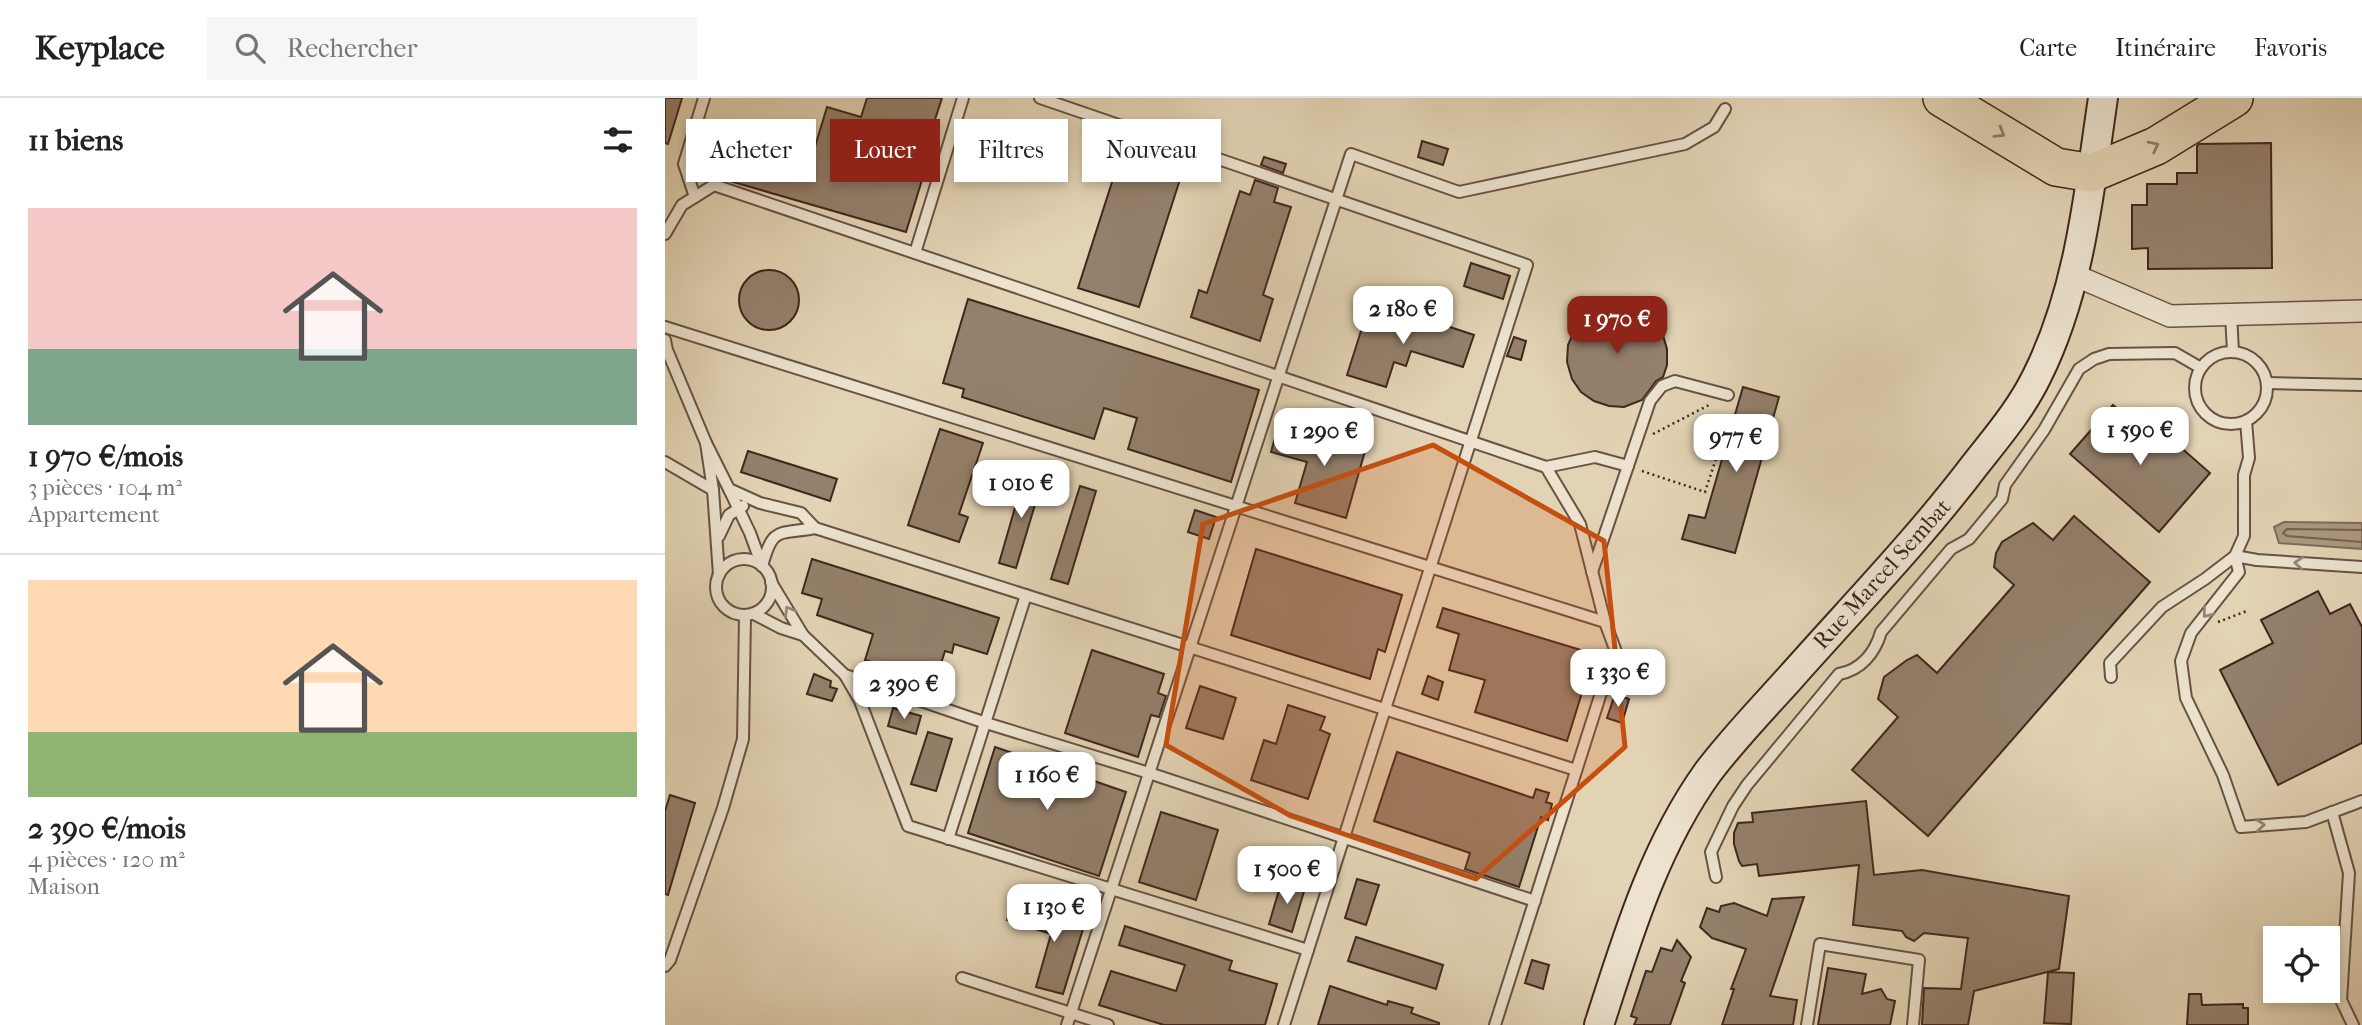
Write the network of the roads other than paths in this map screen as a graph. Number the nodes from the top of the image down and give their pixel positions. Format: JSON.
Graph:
{"nodes":[{"id":1,"x":704,"y":98,"type":"edge"},
{"id":2,"x":963,"y":98,"type":"edge"},
{"id":3,"x":1040,"y":98,"type":"edge"},
{"id":4,"x":1942,"y":98,"type":"edge"},
{"id":5,"x":2103,"y":98,"type":"edge"},
{"id":6,"x":2234,"y":98,"type":"edge"},
{"id":7,"x":1725,"y":109,"type":"dead end"},
{"id":8,"x":1101,"y":119,"type":"edge"},
{"id":9,"x":1221,"y":160,"type":"edge"},
{"id":10,"x":2092,"y":173,"type":"junction"},
{"id":11,"x":695,"y":197,"type":"junction"},
{"id":12,"x":1336,"y":200,"type":"junction"},
{"id":13,"x":665,"y":234,"type":"edge"},
{"id":14,"x":915,"y":253,"type":"junction"},
{"id":15,"x":2074,"y":275,"type":"junction"},
{"id":16,"x":2362,"y":311,"type":"edge"},
{"id":17,"x":2231,"y":314,"type":"junction"},
{"id":18,"x":665,"y":327,"type":"edge"},
{"id":19,"x":665,"y":340,"type":"edge"},
{"id":20,"x":2233,"y":352,"type":"junction"},
{"id":21,"x":2201,"y":368,"type":"junction"},
{"id":22,"x":1279,"y":377,"type":"junction"},
{"id":23,"x":2267,"y":383,"type":"junction"},
{"id":24,"x":2362,"y":385,"type":"edge"},
{"id":25,"x":1728,"y":396,"type":"road end"},
{"id":26,"x":2246,"y":421,"type":"junction"},
{"id":27,"x":1471,"y":442,"type":"junction"},
{"id":28,"x":706,"y":443,"type":"junction"},
{"id":29,"x":665,"y":462,"type":"edge"},
{"id":30,"x":1627,"y":466,"type":"junction"},
{"id":31,"x":1546,"y":467,"type":"junction"},
{"id":32,"x":729,"y":489,"type":"junction"},
{"id":33,"x":713,"y":490,"type":"junction"},
{"id":34,"x":760,"y":503,"type":"junction"},
{"id":35,"x":1236,"y":507,"type":"junction"},
{"id":36,"x":738,"y":509,"type":"junction"},
{"id":37,"x":815,"y":528,"type":"junction"},
{"id":38,"x":718,"y":537,"type":"junction"},
{"id":39,"x":2235,"y":556,"type":"junction"},
{"id":40,"x":762,"y":566,"type":"junction"},
{"id":41,"x":2362,"y":567,"type":"edge"},
{"id":42,"x":1431,"y":568,"type":"junction"},
{"id":43,"x":1592,"y":572,"type":"junction"},
{"id":44,"x":719,"y":575,"type":"junction"},
{"id":45,"x":771,"y":582,"type":"junction"},
{"id":46,"x":1026,"y":595,"type":"junction"},
{"id":47,"x":749,"y":614,"type":"junction"},
{"id":48,"x":1605,"y":622,"type":"junction"},
{"id":49,"x":803,"y":635,"type":"junction"},
{"id":50,"x":1191,"y":647,"type":"junction"},
{"id":51,"x":845,"y":675,"type":"junction"},
{"id":52,"x":2111,"y":677,"type":"dead end"},
{"id":53,"x":1386,"y":710,"type":"junction"},
{"id":54,"x":986,"y":723,"type":"junction"},
{"id":55,"x":1576,"y":770,"type":"junction"},
{"id":56,"x":1149,"y":773,"type":"junction"},
{"id":57,"x":2362,"y":801,"type":"edge"},
{"id":58,"x":2332,"y":812,"type":"junction"},
{"id":59,"x":948,"y":839,"type":"junction"},
{"id":60,"x":1344,"y":839,"type":"junction"},
{"id":61,"x":1716,"y":877,"type":"dead end"},
{"id":62,"x":1112,"y":889,"type":"junction"},
{"id":63,"x":1535,"y":901,"type":"junction"},
{"id":64,"x":1308,"y":950,"type":"junction"},
{"id":65,"x":665,"y":967,"type":"edge"},
{"id":66,"x":962,"y":978,"type":"dead end"},
{"id":67,"x":1071,"y":1013,"type":"junction"},
{"id":68,"x":1067,"y":1025,"type":"edge"},
{"id":69,"x":1108,"y":1025,"type":"edge"},
{"id":70,"x":1284,"y":1025,"type":"edge"},
{"id":71,"x":1495,"y":1025,"type":"edge"},
{"id":72,"x":1599,"y":1025,"type":"edge"},
{"id":73,"x":1807,"y":1025,"type":"edge"},
{"id":74,"x":1913,"y":1025,"type":"edge"},
{"id":75,"x":2353,"y":1025,"type":"edge"}],
"edges":[{"from":1,"to":11,"type":"lane"},
{"from":2,"to":14,"type":"lane"},
{"from":3,"to":8,"type":"lane"},
{"from":4,"to":10,"type":"highway","one_way":true},
{"from":5,"to":10,"type":"main road","name":"Rue Marcel Sembat"},
{"from":10,"to":6,"type":"highway","one_way":true},
{"from":7,"to":12,"type":"lane"},
{"from":9,"to":12,"type":"lane"},
{"from":10,"to":15,"type":"main road","name":"Rue Marcel Sembat"},
{"from":11,"to":13,"type":"lane"},
{"from":11,"to":14,"type":"lane"},
{"from":12,"to":22,"type":"lane"},
{"from":12,"to":27,"type":"lane"},
{"from":14,"to":22,"type":"lane"},
{"from":15,"to":17,"type":"street"},
{"from":15,"to":72,"type":"main road","name":"Rue Marcel Sembat"},
{"from":16,"to":17,"type":"street"},
{"from":17,"to":20,"type":"lane"},
{"from":18,"to":35,"type":"lane"},
{"from":19,"to":28,"type":"lane"},
{"from":20,"to":21,"type":"lane"},
{"from":20,"to":23,"type":"lane"},
{"from":21,"to":26,"type":"lane"},
{"from":21,"to":61,"type":"lane"},
{"from":22,"to":27,"type":"lane"},
{"from":22,"to":35,"type":"lane"},
{"from":23,"to":24,"type":"lane"},
{"from":23,"to":26,"type":"lane"},
{"from":25,"to":30,"type":"lane"},
{"from":26,"to":39,"type":"lane"},
{"from":27,"to":31,"type":"lane"},
{"from":27,"to":42,"type":"lane"},
{"from":28,"to":32,"type":"lane"},
{"from":28,"to":33,"type":"lane"},
{"from":29,"to":33,"type":"lane"},
{"from":30,"to":31,"type":"lane"},
{"from":30,"to":43,"type":"lane"},
{"from":31,"to":43,"type":"lane"},
{"from":32,"to":34,"type":"lane"},
{"from":32,"to":36,"type":"lane"},
{"from":33,"to":38,"type":"lane"},
{"from":34,"to":36,"type":"lane"},
{"from":34,"to":37,"type":"lane"},
{"from":35,"to":42,"type":"lane"},
{"from":35,"to":50,"type":"lane"},
{"from":36,"to":38,"type":"lane"},
{"from":36,"to":40,"type":"lane"},
{"from":37,"to":40,"type":"lane"},
{"from":37,"to":46,"type":"lane"},
{"from":38,"to":44,"type":"lane"},
{"from":41,"to":39,"type":"lane","one_way":true},
{"from":39,"to":52,"type":"lane"},
{"from":39,"to":58,"type":"lane","one_way":true},
{"from":40,"to":44,"type":"lane"},
{"from":40,"to":45,"type":"lane"},
{"from":42,"to":48,"type":"lane"},
{"from":42,"to":53,"type":"lane"},
{"from":43,"to":48,"type":"lane"},
{"from":44,"to":47,"type":"lane"},
{"from":45,"to":47,"type":"lane"},
{"from":49,"to":45,"type":"lane","one_way":true},
{"from":46,"to":50,"type":"lane"},
{"from":46,"to":54,"type":"lane"},
{"from":47,"to":49,"type":"lane"},
{"from":47,"to":65,"type":"lane"},
{"from":48,"to":55,"type":"lane"},
{"from":49,"to":51,"type":"lane"},
{"from":50,"to":53,"type":"lane"},
{"from":50,"to":56,"type":"lane"},
{"from":51,"to":54,"type":"lane"},
{"from":51,"to":59,"type":"lane"},
{"from":53,"to":55,"type":"lane"},
{"from":53,"to":60,"type":"lane"},
{"from":54,"to":56,"type":"lane"},
{"from":54,"to":59,"type":"lane"},
{"from":55,"to":63,"type":"lane"},
{"from":56,"to":60,"type":"lane"},
{"from":56,"to":62,"type":"lane"},
{"from":57,"to":58,"type":"lane"},
{"from":58,"to":75,"type":"lane"},
{"from":59,"to":62,"type":"lane"},
{"from":60,"to":63,"type":"lane"},
{"from":60,"to":64,"type":"lane"},
{"from":62,"to":64,"type":"lane"},
{"from":62,"to":67,"type":"lane"},
{"from":63,"to":71,"type":"lane"},
{"from":64,"to":70,"type":"lane"},
{"from":66,"to":67,"type":"lane"},
{"from":67,"to":68,"type":"lane"},
{"from":67,"to":69,"type":"lane"},
{"from":73,"to":74,"type":"lane"}]}
